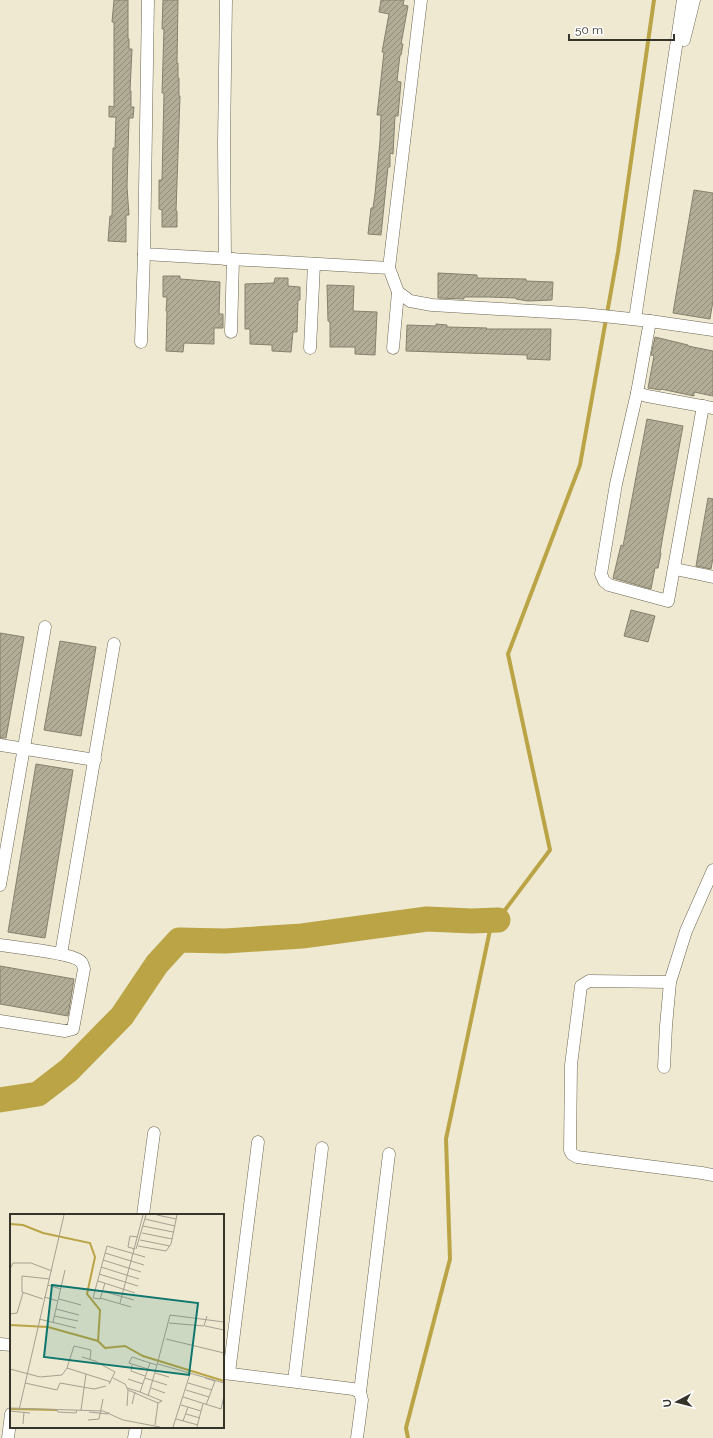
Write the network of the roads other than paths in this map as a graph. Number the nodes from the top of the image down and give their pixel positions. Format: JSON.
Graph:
{"nodes":[{"id":1,"x":148,"y":0,"type":"edge"},
{"id":2,"x":226,"y":0,"type":"edge"},
{"id":3,"x":421,"y":0,"type":"edge"},
{"id":4,"x":683,"y":0,"type":"edge"},
{"id":5,"x":694,"y":0,"type":"edge"},
{"id":6,"x":684,"y":40,"type":"dead end"},
{"id":7,"x":144,"y":254,"type":"junction"},
{"id":8,"x":229,"y":259,"type":"junction"},
{"id":9,"x":314,"y":264,"type":"junction"},
{"id":10,"x":389,"y":268,"type":"junction"},
{"id":11,"x":398,"y":292,"type":"junction"},
{"id":12,"x":635,"y":319,"type":"junction"},
{"id":13,"x":650,"y":321,"type":"junction"},
{"id":14,"x":713,"y":330,"type":"edge"},
{"id":15,"x":231,"y":332,"type":"dead end"},
{"id":16,"x":141,"y":342,"type":"dead end"},
{"id":17,"x":310,"y":348,"type":"dead end"},
{"id":18,"x":393,"y":348,"type":"dead end"},
{"id":19,"x":636,"y":393,"type":"junction"},
{"id":20,"x":708,"y":407,"type":"edge"},
{"id":21,"x":675,"y":569,"type":"junction"},
{"id":22,"x":713,"y":577,"type":"edge"},
{"id":23,"x":45,"y":627,"type":"dead end"},
{"id":24,"x":114,"y":644,"type":"dead end"},
{"id":25,"x":0,"y":746,"type":"edge"},
{"id":26,"x":24,"y":750,"type":"junction"},
{"id":27,"x":95,"y":760,"type":"junction"},
{"id":28,"x":713,"y":870,"type":"edge"},
{"id":29,"x":0,"y":885,"type":"edge"},
{"id":30,"x":0,"y":945,"type":"edge"},
{"id":31,"x":61,"y":954,"type":"junction"},
{"id":32,"x":670,"y":982,"type":"junction"},
{"id":33,"x":0,"y":1021,"type":"edge"},
{"id":34,"x":664,"y":1067,"type":"dead end"},
{"id":35,"x":154,"y":1133,"type":"dead end"},
{"id":36,"x":258,"y":1142,"type":"dead end"},
{"id":37,"x":322,"y":1148,"type":"dead end"},
{"id":38,"x":389,"y":1154,"type":"dead end"},
{"id":39,"x":713,"y":1175,"type":"edge"},
{"id":40,"x":143,"y":1214,"type":"edge"},
{"id":41,"x":0,"y":1344,"type":"edge"},
{"id":42,"x":10,"y":1345,"type":"edge"},
{"id":43,"x":226,"y":1373,"type":"edge"},
{"id":44,"x":294,"y":1381,"type":"junction"},
{"id":45,"x":360,"y":1392,"type":"junction"},
{"id":46,"x":10,"y":1422,"type":"edge"},
{"id":47,"x":136,"y":1428,"type":"edge"},
{"id":48,"x":8,"y":1438,"type":"edge"},
{"id":49,"x":134,"y":1438,"type":"edge"},
{"id":50,"x":357,"y":1438,"type":"edge"}],
"edges":[{"from":1,"to":7,"type":"street"},
{"from":2,"to":8,"type":"street"},
{"from":3,"to":10,"type":"street"},
{"from":4,"to":12,"type":"street"},
{"from":5,"to":6,"type":"street"},
{"from":7,"to":8,"type":"street"},
{"from":7,"to":16,"type":"street"},
{"from":8,"to":9,"type":"street"},
{"from":8,"to":15,"type":"street"},
{"from":9,"to":10,"type":"street"},
{"from":9,"to":17,"type":"street"},
{"from":10,"to":11,"type":"street"},
{"from":11,"to":12,"type":"street"},
{"from":11,"to":18,"type":"street"},
{"from":12,"to":13,"type":"street"},
{"from":13,"to":14,"type":"street"},
{"from":13,"to":19,"type":"street"},
{"from":19,"to":20,"type":"street"},
{"from":19,"to":21,"type":"street"},
{"from":20,"to":21,"type":"street"},
{"from":21,"to":22,"type":"street"},
{"from":23,"to":26,"type":"street"},
{"from":24,"to":27,"type":"street"},
{"from":25,"to":26,"type":"street"},
{"from":26,"to":27,"type":"street"},
{"from":26,"to":29,"type":"street"},
{"from":27,"to":31,"type":"street"},
{"from":28,"to":32,"type":"street"},
{"from":30,"to":31,"type":"street"},
{"from":31,"to":33,"type":"street"},
{"from":32,"to":34,"type":"street"},
{"from":32,"to":39,"type":"street"},
{"from":35,"to":40,"type":"street"},
{"from":36,"to":43,"type":"street"},
{"from":37,"to":44,"type":"street"},
{"from":38,"to":45,"type":"street"},
{"from":41,"to":42,"type":"street"},
{"from":43,"to":44,"type":"street"},
{"from":44,"to":45,"type":"street"},
{"from":45,"to":50,"type":"street"},
{"from":46,"to":48,"type":"street"},
{"from":47,"to":49,"type":"street"}]}
